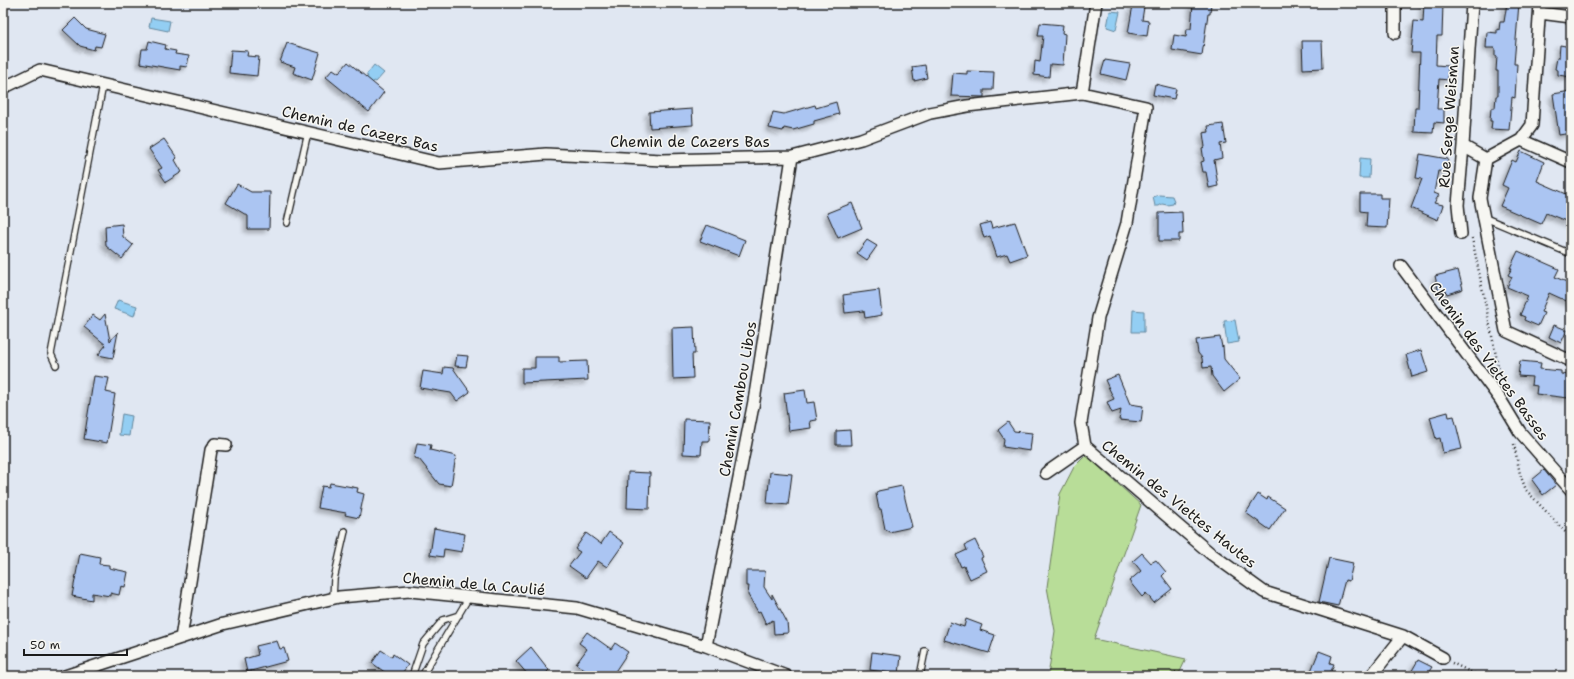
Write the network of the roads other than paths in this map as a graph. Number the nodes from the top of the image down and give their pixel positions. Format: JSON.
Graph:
{"nodes":[{"id":1,"x":1096,"y":3,"type":"edge"},
{"id":2,"x":1395,"y":3,"type":"edge"},
{"id":3,"x":1472,"y":3,"type":"edge"},
{"id":4,"x":1540,"y":8,"type":"edge"},
{"id":5,"x":1571,"y":17,"type":"edge"},
{"id":6,"x":1396,"y":33,"type":"dead end"},
{"id":7,"x":103,"y":85,"type":"junction"},
{"id":8,"x":3,"y":88,"type":"edge"},
{"id":9,"x":1082,"y":93,"type":"junction"},
{"id":10,"x":308,"y":132,"type":"junction"},
{"id":11,"x":1522,"y":140,"type":"junction"},
{"id":12,"x":1463,"y":146,"type":"junction"},
{"id":13,"x":792,"y":157,"type":"junction"},
{"id":14,"x":1486,"y":159,"type":"junction"},
{"id":15,"x":1571,"y":162,"type":"edge"},
{"id":16,"x":1483,"y":217,"type":"junction"},
{"id":17,"x":287,"y":223,"type":"dead end"},
{"id":18,"x":1460,"y":234,"type":"dead end"},
{"id":19,"x":1571,"y":254,"type":"edge"},
{"id":20,"x":1401,"y":266,"type":"dead end"},
{"id":21,"x":1571,"y":361,"type":"edge"},
{"id":22,"x":56,"y":366,"type":"dead end"},
{"id":23,"x":226,"y":445,"type":"dead end"},
{"id":24,"x":1085,"y":446,"type":"junction"},
{"id":25,"x":1046,"y":473,"type":"dead end"},
{"id":26,"x":1571,"y":490,"type":"edge"},
{"id":27,"x":345,"y":531,"type":"dead end"},
{"id":28,"x":469,"y":597,"type":"junction"},
{"id":29,"x":333,"y":598,"type":"junction"},
{"id":30,"x":459,"y":615,"type":"junction"},
{"id":31,"x":1403,"y":636,"type":"junction"},
{"id":32,"x":181,"y":638,"type":"junction"},
{"id":33,"x":706,"y":646,"type":"junction"},
{"id":34,"x":924,"y":651,"type":"dead end"},
{"id":35,"x":1443,"y":658,"type":"road end"},
{"id":36,"x":65,"y":676,"type":"edge"},
{"id":37,"x":412,"y":676,"type":"edge"},
{"id":38,"x":422,"y":676,"type":"edge"},
{"id":39,"x":786,"y":676,"type":"edge"},
{"id":40,"x":920,"y":676,"type":"edge"},
{"id":41,"x":1371,"y":676,"type":"edge"}],
"edges":[{"from":1,"to":9,"type":"street"},
{"from":2,"to":6,"type":"street"},
{"from":3,"to":12,"type":"street","name":"Rue Serge Weisman"},
{"from":4,"to":5,"type":"street"},
{"from":4,"to":11,"type":"street"},
{"from":7,"to":8,"type":"street","name":"Chemin de Cazers Bas"},
{"from":7,"to":10,"type":"street","name":"Chemin de Cazers Bas"},
{"from":7,"to":22,"type":"lane"},
{"from":9,"to":13,"type":"street","name":"Chemin des Viettes Hautes"},
{"from":9,"to":24,"type":"street","name":"Chemin des Viettes Hautes"},
{"from":10,"to":13,"type":"street","name":"Chemin de Cazers Bas"},
{"from":10,"to":17,"type":"lane"},
{"from":11,"to":14,"type":"street"},
{"from":11,"to":15,"type":"street"},
{"from":12,"to":14,"type":"street"},
{"from":12,"to":18,"type":"street","name":"Rue Serge Weisman"},
{"from":13,"to":33,"type":"street","name":"Chemin Cambou Libos"},
{"from":14,"to":16,"type":"street"},
{"from":16,"to":19,"type":"lane"},
{"from":16,"to":21,"type":"street"},
{"from":20,"to":26,"type":"street","name":"Chemin des Viettes Basses"},
{"from":23,"to":32,"type":"street"},
{"from":24,"to":25,"type":"street"},
{"from":24,"to":31,"type":"street","name":"Chemin des Viettes Hautes"},
{"from":27,"to":29,"type":"lane"},
{"from":28,"to":29,"type":"street","name":"Chemin de la Caulié"},
{"from":28,"to":30,"type":"lane"},
{"from":28,"to":33,"type":"street","name":"Chemin de la Caulié"},
{"from":29,"to":32,"type":"street","name":"Chemin de la Caulié"},
{"from":30,"to":37,"type":"lane"},
{"from":30,"to":38,"type":"lane"},
{"from":31,"to":35,"type":"street","name":"Chemin des Viettes Hautes"},
{"from":31,"to":41,"type":"street"},
{"from":32,"to":36,"type":"street","name":"Chemin de la Caulié"},
{"from":33,"to":39,"type":"street","name":"Chemin de la Caulié"},
{"from":34,"to":40,"type":"lane"}]}
